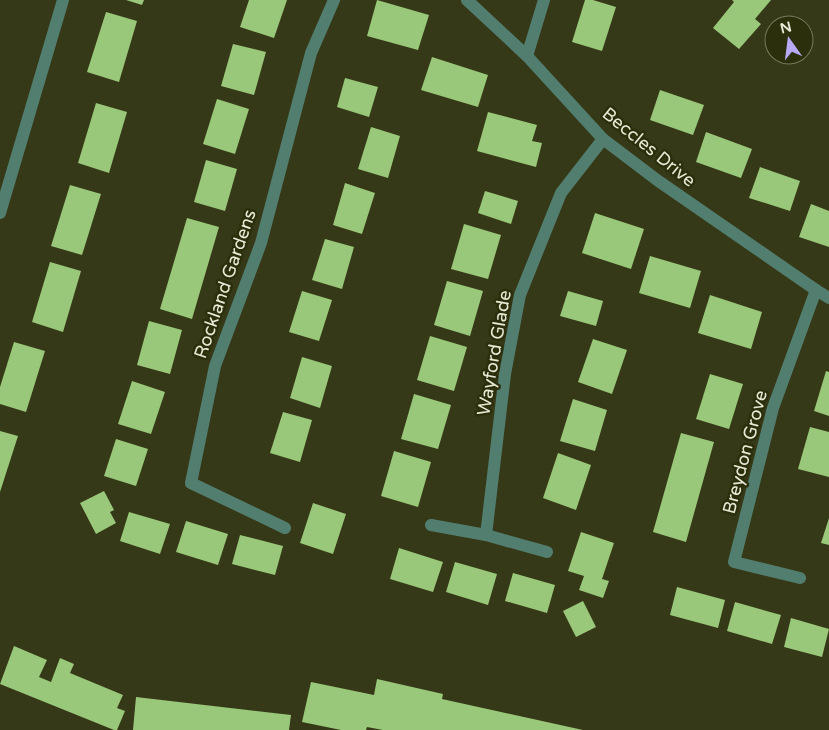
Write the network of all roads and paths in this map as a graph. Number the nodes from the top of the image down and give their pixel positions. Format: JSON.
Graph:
{"nodes":[{"id":1,"x":63,"y":0,"type":"edge"},
{"id":2,"x":334,"y":0,"type":"edge"},
{"id":3,"x":467,"y":0,"type":"edge"},
{"id":4,"x":544,"y":0,"type":"edge"},
{"id":5,"x":527,"y":56,"type":"junction"},
{"id":6,"x":603,"y":138,"type":"junction"},
{"id":7,"x":0,"y":213,"type":"edge"},
{"id":8,"x":816,"y":290,"type":"junction"},
{"id":9,"x":829,"y":298,"type":"edge"},
{"id":10,"x":431,"y":526,"type":"dead end"},
{"id":11,"x":284,"y":528,"type":"dead end"},
{"id":12,"x":486,"y":535,"type":"junction"},
{"id":13,"x":547,"y":552,"type":"dead end"},
{"id":14,"x":800,"y":578,"type":"dead end"}],
"edges":[{"from":1,"to":7,"type":"street"},
{"from":2,"to":11,"type":"street","name":"Rockland Gardens"},
{"from":3,"to":5,"type":"street","name":"Beccles Drive"},
{"from":4,"to":5,"type":"street"},
{"from":5,"to":6,"type":"street","name":"Beccles Drive"},
{"from":6,"to":8,"type":"street","name":"Beccles Drive"},
{"from":6,"to":12,"type":"street","name":"Wayford Glade"},
{"from":8,"to":9,"type":"street","name":"Beccles Drive"},
{"from":8,"to":14,"type":"street","name":"Breydon Grove"},
{"from":10,"to":12,"type":"street"},
{"from":12,"to":13,"type":"street"}]}
